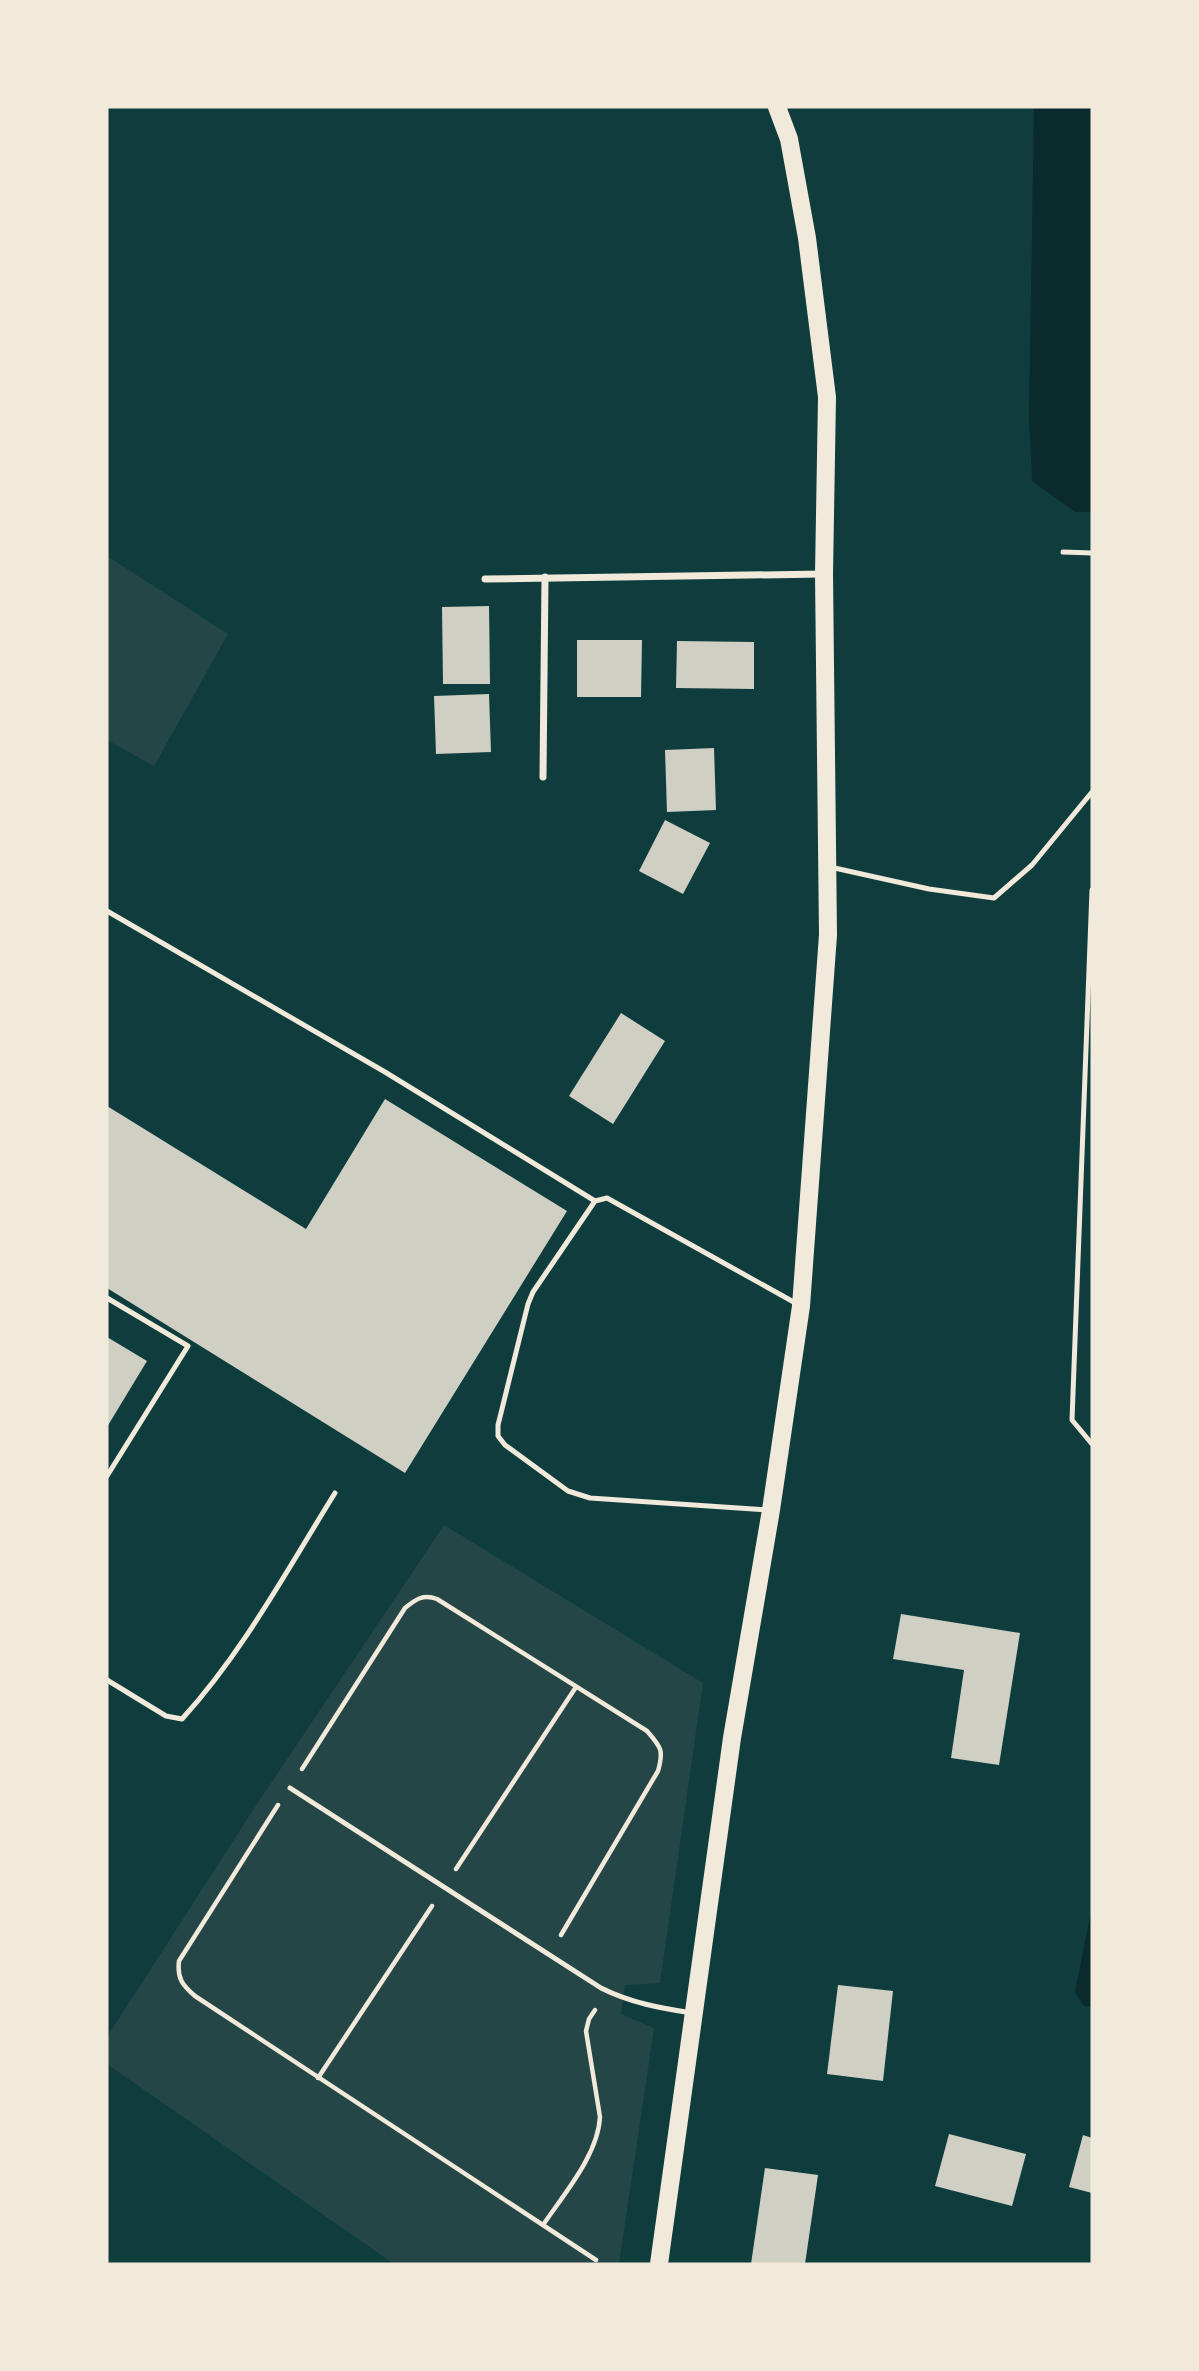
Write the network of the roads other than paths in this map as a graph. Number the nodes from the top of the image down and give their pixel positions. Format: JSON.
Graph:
{"nodes":[{"id":1,"x":777,"y":107,"type":"edge"},
{"id":2,"x":1063,"y":552,"type":"dead end"},
{"id":3,"x":1092,"y":553,"type":"edge"},
{"id":4,"x":824,"y":574,"type":"junction"},
{"id":5,"x":545,"y":578,"type":"junction"},
{"id":6,"x":485,"y":579,"type":"dead end"},
{"id":7,"x":543,"y":777,"type":"dead end"},
{"id":8,"x":1092,"y":792,"type":"edge"},
{"id":9,"x":827,"y":866,"type":"junction"},
{"id":10,"x":1092,"y":890,"type":"edge"},
{"id":11,"x":107,"y":911,"type":"edge"},
{"id":12,"x":595,"y":1201,"type":"junction"},
{"id":13,"x":107,"y":1298,"type":"edge"},
{"id":14,"x":801,"y":1306,"type":"junction"},
{"id":15,"x":1092,"y":1444,"type":"edge"},
{"id":16,"x":107,"y":1476,"type":"edge"},
{"id":17,"x":335,"y":1493,"type":"dead end"},
{"id":18,"x":771,"y":1510,"type":"junction"},
{"id":19,"x":107,"y":1680,"type":"edge"},
{"id":20,"x":289,"y":1788,"type":"dead end"},
{"id":21,"x":695,"y":2014,"type":"junction"},
{"id":22,"x":659,"y":2264,"type":"edge"}],
"edges":[{"from":1,"to":4,"type":"main road"},
{"from":2,"to":3,"type":"lane"},
{"from":4,"to":5,"type":"street"},
{"from":4,"to":9,"type":"main road"},
{"from":5,"to":6,"type":"street"},
{"from":5,"to":7,"type":"street"},
{"from":8,"to":9,"type":"lane"},
{"from":9,"to":14,"type":"main road"},
{"from":10,"to":15,"type":"lane"},
{"from":11,"to":12,"type":"lane"},
{"from":12,"to":14,"type":"lane"},
{"from":12,"to":18,"type":"lane"},
{"from":13,"to":16,"type":"lane"},
{"from":14,"to":18,"type":"main road"},
{"from":17,"to":19,"type":"lane"},
{"from":18,"to":21,"type":"main road"},
{"from":20,"to":21,"type":"lane"},
{"from":21,"to":22,"type":"main road"}]}
